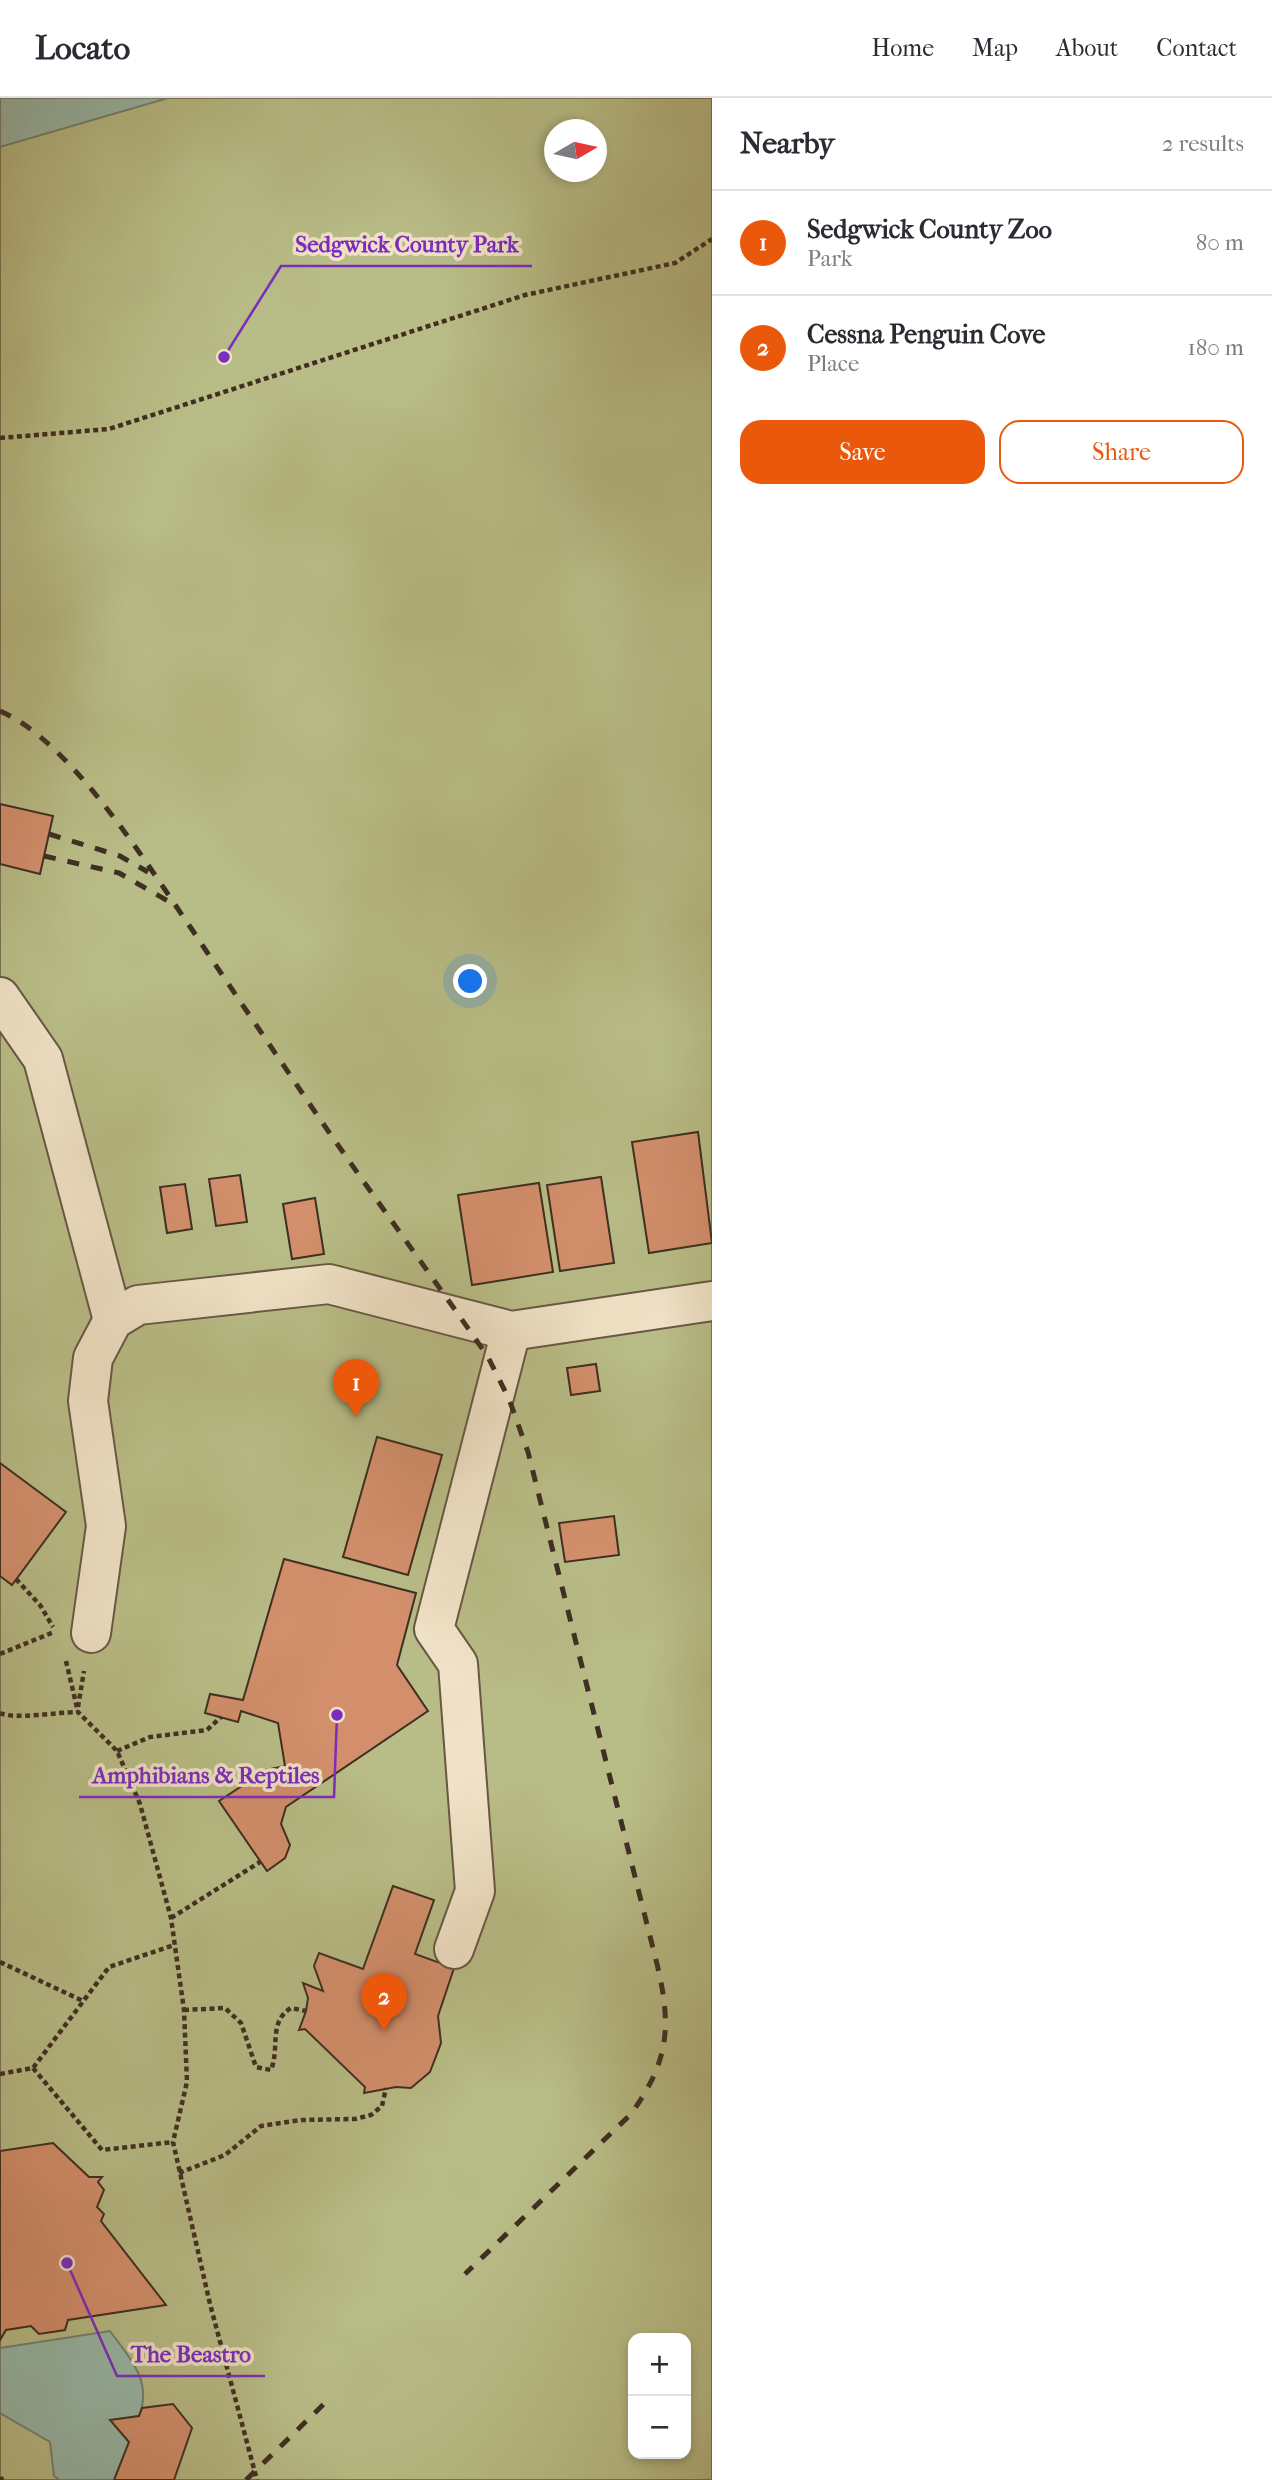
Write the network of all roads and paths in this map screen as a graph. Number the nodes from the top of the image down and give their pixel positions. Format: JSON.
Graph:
{"nodes":[{"id":1,"x":712,"y":239,"type":"edge"},
{"id":2,"x":0,"y":438,"type":"edge"},
{"id":3,"x":0,"y":997,"type":"edge"},
{"id":4,"x":712,"y":1301,"type":"edge"},
{"id":5,"x":113,"y":1320,"type":"junction"},
{"id":6,"x":510,"y":1331,"type":"junction"},
{"id":7,"x":73,"y":1632,"type":"joint"},
{"id":8,"x":0,"y":1654,"type":"edge"},
{"id":9,"x":0,"y":1713,"type":"edge"},
{"id":10,"x":220,"y":1717,"type":"dead end"},
{"id":11,"x":117,"y":1751,"type":"junction"},
{"id":12,"x":261,"y":1862,"type":"dead end"},
{"id":13,"x":170,"y":1918,"type":"junction"},
{"id":14,"x":174,"y":1945,"type":"junction"},
{"id":15,"x":454,"y":1948,"type":"dead end"},
{"id":16,"x":0,"y":1962,"type":"edge"},
{"id":17,"x":83,"y":2001,"type":"junction"},
{"id":18,"x":184,"y":2010,"type":"junction"},
{"id":19,"x":306,"y":2011,"type":"dead end"},
{"id":20,"x":33,"y":2068,"type":"junction"},
{"id":21,"x":0,"y":2074,"type":"edge"},
{"id":22,"x":386,"y":2088,"type":"dead end"},
{"id":23,"x":173,"y":2142,"type":"junction"},
{"id":24,"x":179,"y":2173,"type":"junction"},
{"id":25,"x":257,"y":2480,"type":"edge"}],
"edges":[{"from":1,"to":2,"type":"path"},
{"from":3,"to":5,"type":"lane"},
{"from":4,"to":6,"type":"lane"},
{"from":5,"to":6,"type":"lane"},
{"from":5,"to":7,"type":"lane"},
{"from":6,"to":15,"type":"lane"},
{"from":7,"to":8,"type":"path"},
{"from":9,"to":11,"type":"path"},
{"from":10,"to":11,"type":"path"},
{"from":11,"to":13,"type":"path"},
{"from":12,"to":13,"type":"path"},
{"from":13,"to":14,"type":"path"},
{"from":14,"to":17,"type":"path"},
{"from":14,"to":18,"type":"path"},
{"from":16,"to":17,"type":"path"},
{"from":17,"to":20,"type":"path"},
{"from":18,"to":19,"type":"path"},
{"from":18,"to":23,"type":"path"},
{"from":20,"to":21,"type":"path"},
{"from":20,"to":23,"type":"path"},
{"from":22,"to":24,"type":"path"},
{"from":23,"to":24,"type":"path"},
{"from":24,"to":25,"type":"path"}]}
